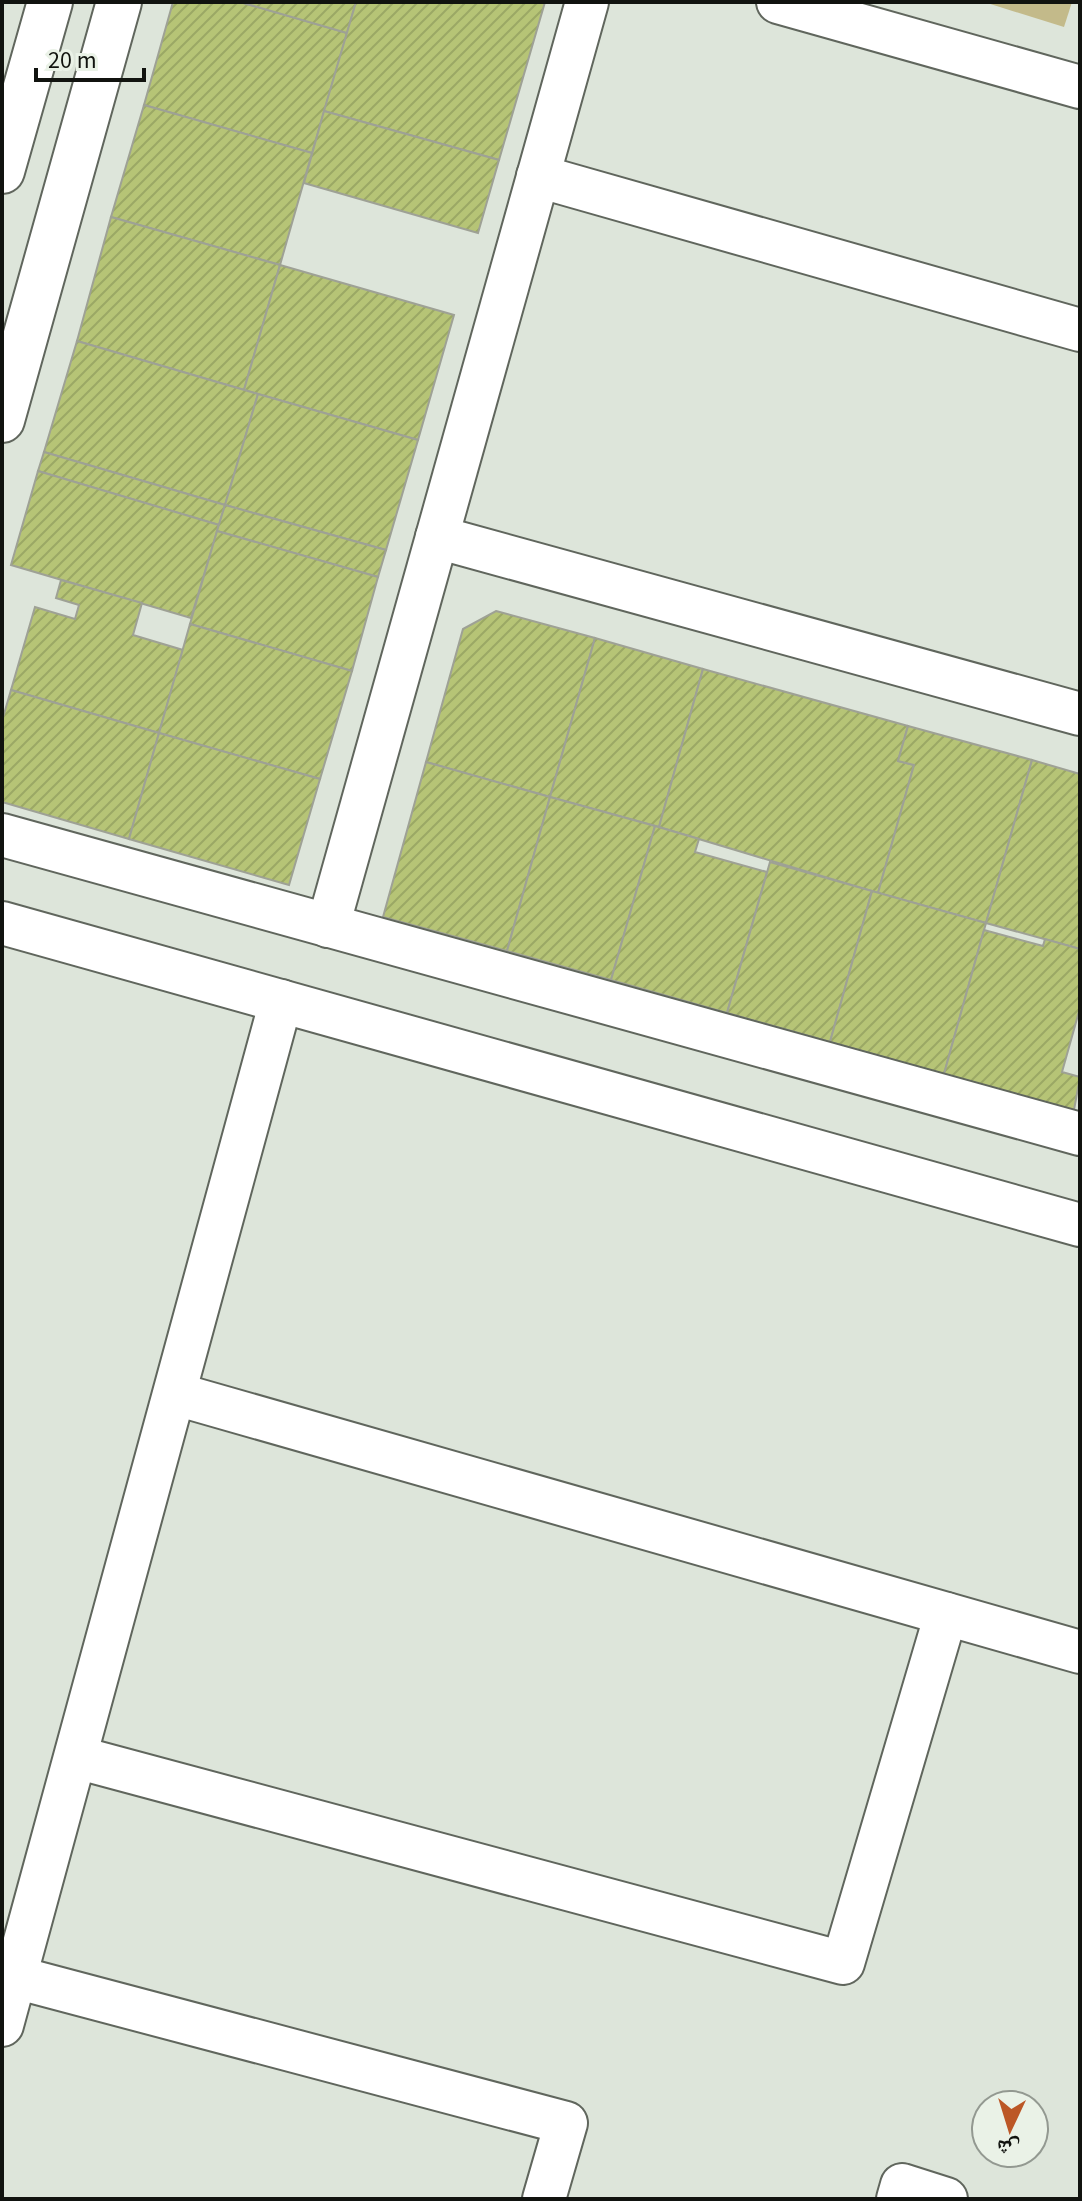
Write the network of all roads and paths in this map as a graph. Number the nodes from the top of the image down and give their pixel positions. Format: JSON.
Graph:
{"nodes":[{"id":1,"x":50,"y":2,"type":"edge"},
{"id":2,"x":119,"y":2,"type":"edge"},
{"id":3,"x":587,"y":2,"type":"edge"},
{"id":4,"x":778,"y":2,"type":"edge"},
{"id":5,"x":1080,"y":87,"type":"edge"},
{"id":6,"x":2,"y":171,"type":"edge"},
{"id":7,"x":538,"y":176,"type":"junction"},
{"id":8,"x":1080,"y":330,"type":"edge"},
{"id":9,"x":2,"y":420,"type":"edge"},
{"id":10,"x":437,"y":537,"type":"junction"},
{"id":11,"x":1080,"y":714,"type":"edge"},
{"id":12,"x":2,"y":835,"type":"edge"},
{"id":13,"x":2,"y":923,"type":"edge"},
{"id":14,"x":328,"y":926,"type":"junction"},
{"id":15,"x":281,"y":1001,"type":"junction"},
{"id":16,"x":1080,"y":1134,"type":"edge"},
{"id":17,"x":1080,"y":1225,"type":"edge"},
{"id":18,"x":176,"y":1394,"type":"junction"},
{"id":19,"x":946,"y":1614,"type":"junction"},
{"id":20,"x":1080,"y":1652,"type":"edge"},
{"id":21,"x":76,"y":1757,"type":"junction"},
{"id":22,"x":15,"y":1977,"type":"junction"},
{"id":23,"x":2,"y":2025,"type":"edge"},
{"id":24,"x":544,"y":2199,"type":"edge"},
{"id":25,"x":898,"y":2199,"type":"edge"},
{"id":26,"x":946,"y":2199,"type":"edge"}],
"edges":[{"from":1,"to":6,"type":"street"},
{"from":2,"to":9,"type":"street"},
{"from":3,"to":7,"type":"street"},
{"from":4,"to":5,"type":"street"},
{"from":7,"to":8,"type":"street"},
{"from":7,"to":10,"type":"street"},
{"from":10,"to":11,"type":"street"},
{"from":10,"to":14,"type":"street"},
{"from":12,"to":14,"type":"street"},
{"from":13,"to":15,"type":"street"},
{"from":14,"to":16,"type":"street"},
{"from":15,"to":17,"type":"street"},
{"from":15,"to":18,"type":"street"},
{"from":18,"to":19,"type":"street"},
{"from":18,"to":21,"type":"street"},
{"from":19,"to":20,"type":"street"},
{"from":19,"to":21,"type":"street"},
{"from":21,"to":22,"type":"street"},
{"from":22,"to":23,"type":"street"},
{"from":22,"to":24,"type":"street"},
{"from":25,"to":26,"type":"street"}]}
